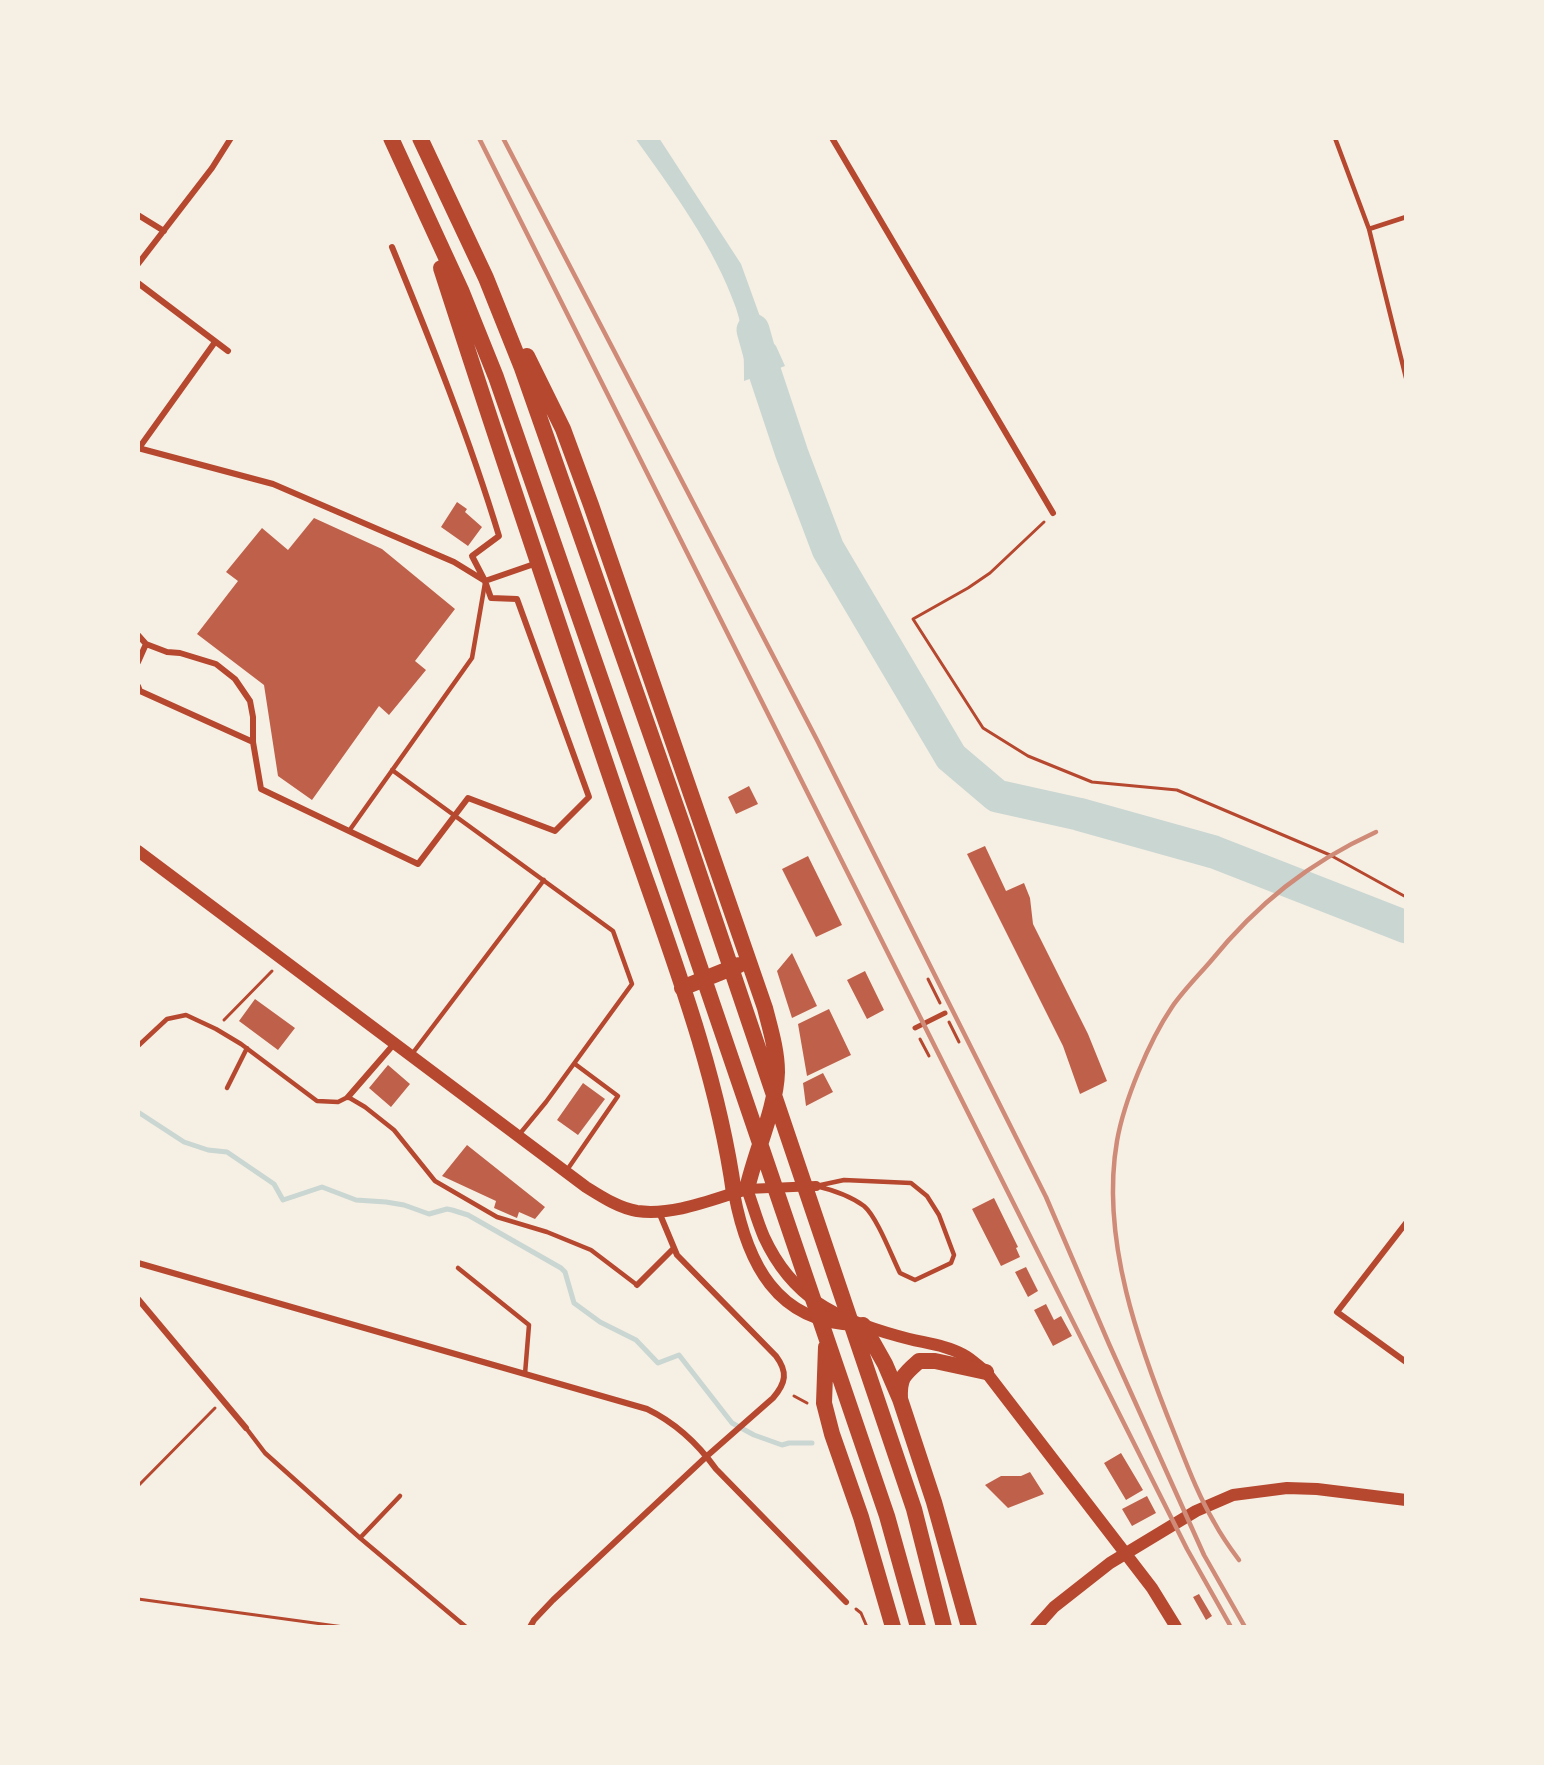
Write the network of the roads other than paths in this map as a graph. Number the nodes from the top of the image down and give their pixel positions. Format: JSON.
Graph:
{"nodes":[{"id":1,"x":231,"y":138,"type":"edge"},
{"id":2,"x":391,"y":138,"type":"edge"},
{"id":3,"x":420,"y":138,"type":"edge"},
{"id":4,"x":832,"y":138,"type":"edge"},
{"id":5,"x":1335,"y":138,"type":"edge"},
{"id":6,"x":418,"y":195,"type":"junction"},
{"id":7,"x":138,"y":215,"type":"edge"},
{"id":8,"x":1406,"y":217,"type":"edge"},
{"id":9,"x":1369,"y":229,"type":"junction"},
{"id":10,"x":164,"y":231,"type":"junction"},
{"id":11,"x":392,"y":247,"type":"dead end"},
{"id":12,"x":138,"y":264,"type":"edge"},
{"id":13,"x":486,"y":278,"type":"junction"},
{"id":14,"x":138,"y":283,"type":"edge"},
{"id":15,"x":215,"y":342,"type":"junction"},
{"id":16,"x":228,"y":351,"type":"dead end"},
{"id":17,"x":1406,"y":378,"type":"edge"},
{"id":18,"x":138,"y":448,"type":"edge"},
{"id":19,"x":1053,"y":513,"type":"road end"},
{"id":20,"x":537,"y":563,"type":"junction"},
{"id":21,"x":485,"y":581,"type":"junction"},
{"id":22,"x":138,"y":635,"type":"edge"},
{"id":23,"x":146,"y":644,"type":"junction"},
{"id":24,"x":138,"y":662,"type":"edge"},
{"id":25,"x":138,"y":686,"type":"edge"},
{"id":26,"x":253,"y":742,"type":"junction"},
{"id":27,"x":392,"y":770,"type":"junction"},
{"id":28,"x":456,"y":815,"type":"junction"},
{"id":29,"x":349,"y":831,"type":"junction"},
{"id":30,"x":138,"y":851,"type":"edge"},
{"id":31,"x":544,"y":880,"type":"junction"},
{"id":32,"x":749,"y":961,"type":"junction"},
{"id":33,"x":682,"y":988,"type":"junction"},
{"id":34,"x":945,"y":1013,"type":"road end"},
{"id":35,"x":915,"y":1028,"type":"road end"},
{"id":36,"x":394,"y":1044,"type":"junction"},
{"id":37,"x":138,"y":1046,"type":"edge"},
{"id":38,"x":247,"y":1048,"type":"junction"},
{"id":39,"x":410,"y":1056,"type":"junction"},
{"id":40,"x":575,"y":1064,"type":"junction"},
{"id":41,"x":227,"y":1088,"type":"dead end"},
{"id":42,"x":348,"y":1097,"type":"junction"},
{"id":43,"x":518,"y":1136,"type":"junction"},
{"id":44,"x":566,"y":1172,"type":"junction"},
{"id":45,"x":816,"y":1186,"type":"junction"},
{"id":46,"x":741,"y":1191,"type":"junction"},
{"id":47,"x":659,"y":1212,"type":"junction"},
{"id":48,"x":1406,"y":1223,"type":"edge"},
{"id":49,"x":674,"y":1248,"type":"junction"},
{"id":50,"x":138,"y":1263,"type":"edge"},
{"id":51,"x":458,"y":1268,"type":"dead end"},
{"id":52,"x":637,"y":1285,"type":"joint"},
{"id":53,"x":138,"y":1299,"type":"edge"},
{"id":54,"x":828,"y":1322,"type":"junction"},
{"id":55,"x":863,"y":1325,"type":"junction"},
{"id":56,"x":1406,"y":1362,"type":"edge"},
{"id":57,"x":986,"y":1372,"type":"junction"},
{"id":58,"x":525,"y":1374,"type":"junction"},
{"id":59,"x":900,"y":1399,"type":"junction"},
{"id":60,"x":246,"y":1428,"type":"joint"},
{"id":61,"x":707,"y":1456,"type":"junction"},
{"id":62,"x":400,"y":1496,"type":"dead end"},
{"id":63,"x":1406,"y":1500,"type":"edge"},
{"id":64,"x":360,"y":1538,"type":"junction"},
{"id":65,"x":846,"y":1602,"type":"road end"},
{"id":66,"x":466,"y":1627,"type":"edge"},
{"id":67,"x":530,"y":1627,"type":"edge"},
{"id":68,"x":892,"y":1627,"type":"edge"},
{"id":69,"x":918,"y":1627,"type":"edge"},
{"id":70,"x":944,"y":1627,"type":"edge"},
{"id":71,"x":969,"y":1627,"type":"edge"},
{"id":72,"x":1036,"y":1627,"type":"edge"},
{"id":73,"x":1176,"y":1627,"type":"edge"}],
"edges":[{"from":1,"to":10,"type":"street"},
{"from":2,"to":6,"type":"highway"},
{"from":3,"to":13,"type":"highway"},
{"from":4,"to":19,"type":"street"},
{"from":5,"to":9,"type":"lane"},
{"from":6,"to":20,"type":"highway"},
{"from":6,"to":69,"type":"highway"},
{"from":7,"to":10,"type":"street"},
{"from":8,"to":9,"type":"lane"},
{"from":9,"to":17,"type":"lane"},
{"from":10,"to":12,"type":"street"},
{"from":11,"to":21,"type":"street"},
{"from":13,"to":32,"type":"highway"},
{"from":13,"to":70,"type":"highway"},
{"from":14,"to":15,"type":"street"},
{"from":15,"to":16,"type":"street"},
{"from":15,"to":18,"type":"street"},
{"from":18,"to":21,"type":"street"},
{"from":20,"to":21,"type":"street"},
{"from":20,"to":33,"type":"highway"},
{"from":21,"to":27,"type":"lane"},
{"from":21,"to":28,"type":"street"},
{"from":22,"to":23,"type":"street"},
{"from":23,"to":24,"type":"street"},
{"from":23,"to":26,"type":"street"},
{"from":25,"to":26,"type":"street"},
{"from":26,"to":29,"type":"street"},
{"from":27,"to":28,"type":"lane"},
{"from":27,"to":29,"type":"lane"},
{"from":28,"to":29,"type":"street"},
{"from":28,"to":31,"type":"lane"},
{"from":30,"to":36,"type":"main road"},
{"from":31,"to":39,"type":"lane"},
{"from":31,"to":40,"type":"lane"},
{"from":32,"to":33,"type":"highway"},
{"from":32,"to":46,"type":"highway"},
{"from":33,"to":46,"type":"highway"},
{"from":34,"to":35,"type":"street"},
{"from":36,"to":39,"type":"main road"},
{"from":36,"to":42,"type":"street"},
{"from":37,"to":38,"type":"lane"},
{"from":38,"to":41,"type":"lane"},
{"from":38,"to":42,"type":"lane"},
{"from":39,"to":43,"type":"main road"},
{"from":40,"to":43,"type":"lane"},
{"from":40,"to":44,"type":"lane"},
{"from":42,"to":52,"type":"lane"},
{"from":43,"to":44,"type":"main road"},
{"from":44,"to":47,"type":"main road"},
{"from":45,"to":45,"type":"lane"},
{"from":45,"to":46,"type":"street"},
{"from":46,"to":47,"type":"main road"},
{"from":46,"to":54,"type":"main road"},
{"from":46,"to":55,"type":"main road"},
{"from":47,"to":49,"type":"street"},
{"from":48,"to":56,"type":"street"},
{"from":49,"to":52,"type":"street"},
{"from":49,"to":61,"type":"street"},
{"from":50,"to":58,"type":"street"},
{"from":51,"to":58,"type":"lane"},
{"from":53,"to":60,"type":"street"},
{"from":54,"to":55,"type":"main road"},
{"from":54,"to":68,"type":"highway"},
{"from":55,"to":57,"type":"main road"},
{"from":55,"to":59,"type":"highway"},
{"from":57,"to":59,"type":"highway"},
{"from":57,"to":73,"type":"main road"},
{"from":58,"to":61,"type":"street"},
{"from":59,"to":71,"type":"highway"},
{"from":60,"to":64,"type":"lane"},
{"from":61,"to":65,"type":"street"},
{"from":61,"to":67,"type":"street"},
{"from":62,"to":64,"type":"lane"},
{"from":63,"to":72,"type":"main road"},
{"from":64,"to":66,"type":"lane"}]}
